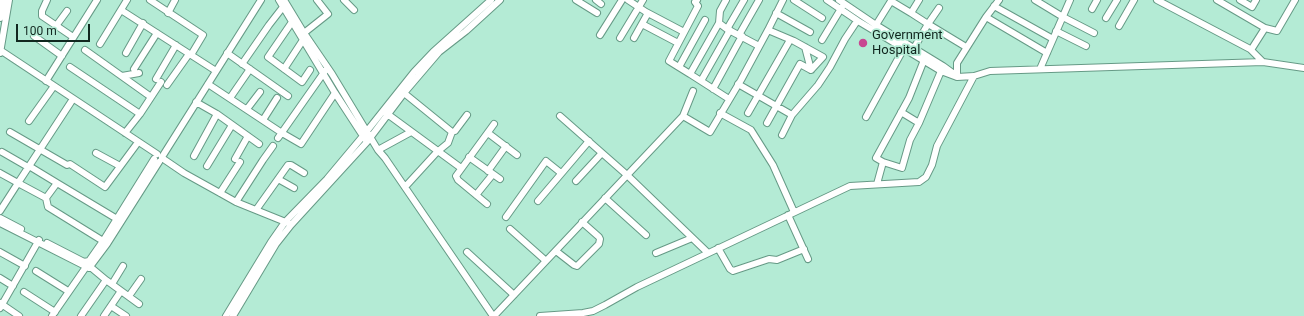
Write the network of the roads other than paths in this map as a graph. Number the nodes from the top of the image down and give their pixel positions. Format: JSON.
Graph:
{"nodes":[{"id":1,"x":3,"y":0,"type":"edge"},
{"id":2,"x":9,"y":0,"type":"edge"},
{"id":3,"x":47,"y":0,"type":"edge"},
{"id":4,"x":97,"y":0,"type":"edge"},
{"id":5,"x":127,"y":0,"type":"edge"},
{"id":6,"x":150,"y":0,"type":"edge"},
{"id":7,"x":175,"y":0,"type":"edge"},
{"id":8,"x":256,"y":0,"type":"edge"},
{"id":9,"x":261,"y":0,"type":"edge"},
{"id":10,"x":279,"y":0,"type":"edge"},
{"id":11,"x":284,"y":0,"type":"edge"},
{"id":12,"x":317,"y":0,"type":"edge"},
{"id":13,"x":344,"y":0,"type":"edge"},
{"id":14,"x":491,"y":0,"type":"edge"},
{"id":15,"x":500,"y":0,"type":"edge"},
{"id":16,"x":576,"y":0,"type":"edge"},
{"id":17,"x":622,"y":0,"type":"edge"},
{"id":18,"x":628,"y":0,"type":"edge"},
{"id":19,"x":643,"y":0,"type":"edge"},
{"id":20,"x":697,"y":0,"type":"edge"},
{"id":21,"x":726,"y":0,"type":"edge"},
{"id":22,"x":744,"y":0,"type":"edge"},
{"id":23,"x":760,"y":0,"type":"edge"},
{"id":24,"x":783,"y":0,"type":"edge"},
{"id":25,"x":794,"y":0,"type":"edge"},
{"id":26,"x":826,"y":0,"type":"edge"},
{"id":27,"x":890,"y":0,"type":"edge"},
{"id":28,"x":919,"y":0,"type":"edge"},
{"id":29,"x":999,"y":0,"type":"edge"},
{"id":30,"x":1035,"y":0,"type":"edge"},
{"id":31,"x":1070,"y":0,"type":"edge"},
{"id":32,"x":1098,"y":0,"type":"edge"},
{"id":33,"x":1117,"y":0,"type":"edge"},
{"id":34,"x":1134,"y":0,"type":"edge"},
{"id":35,"x":1217,"y":0,"type":"edge"},
{"id":36,"x":1240,"y":0,"type":"edge"},
{"id":37,"x":1256,"y":0,"type":"edge"},
{"id":38,"x":1295,"y":0,"type":"edge"},
{"id":39,"x":1162,"y":1,"type":"edge"},
{"id":40,"x":842,"y":2,"type":"edge"},
{"id":41,"x":994,"y":6,"type":"junction"},
{"id":42,"x":283,"y":7,"type":"junction"},
{"id":43,"x":638,"y":7,"type":"junction"},
{"id":44,"x":939,"y":8,"type":"dead end"},
{"id":45,"x":840,"y":9,"type":"junction"},
{"id":46,"x":1092,"y":9,"type":"dead end"},
{"id":47,"x":121,"y":10,"type":"junction"},
{"id":48,"x":354,"y":10,"type":"dead end"},
{"id":49,"x":67,"y":11,"type":"dead end"},
{"id":50,"x":168,"y":13,"type":"junction"},
{"id":51,"x":597,"y":13,"type":"dead end"},
{"id":52,"x":648,"y":13,"type":"junction"},
{"id":53,"x":776,"y":13,"type":"junction"},
{"id":54,"x":911,"y":13,"type":"junction"},
{"id":55,"x":986,"y":17,"type":"junction"},
{"id":56,"x":1063,"y":17,"type":"junction"},
{"id":57,"x":0,"y":18,"type":"edge"},
{"id":58,"x":822,"y":18,"type":"dead end"},
{"id":59,"x":1106,"y":18,"type":"dead end"},
{"id":60,"x":704,"y":20,"type":"dead end"},
{"id":61,"x":858,"y":21,"type":"junction"},
{"id":62,"x":292,"y":22,"type":"junction"},
{"id":63,"x":143,"y":23,"type":"junction"},
{"id":64,"x":719,"y":23,"type":"junction"},
{"id":65,"x":642,"y":24,"type":"junction"},
{"id":66,"x":928,"y":24,"type":"junction"},
{"id":67,"x":876,"y":25,"type":"junction"},
{"id":68,"x":56,"y":26,"type":"junction"},
{"id":69,"x":1119,"y":26,"type":"dead end"},
{"id":70,"x":1265,"y":28,"type":"junction"},
{"id":71,"x":729,"y":30,"type":"junction"},
{"id":72,"x":768,"y":30,"type":"junction"},
{"id":73,"x":1056,"y":31,"type":"junction"},
{"id":74,"x":684,"y":32,"type":"junction"},
{"id":75,"x":810,"y":32,"type":"dead end"},
{"id":76,"x":157,"y":33,"type":"junction"},
{"id":77,"x":304,"y":33,"type":"junction"},
{"id":78,"x":1094,"y":33,"type":"dead end"},
{"id":79,"x":600,"y":35,"type":"dead end"},
{"id":80,"x":741,"y":35,"type":"junction"},
{"id":81,"x":34,"y":36,"type":"dead end"},
{"id":82,"x":73,"y":38,"type":"junction"},
{"id":83,"x":620,"y":38,"type":"dead end"},
{"id":84,"x":634,"y":38,"type":"dead end"},
{"id":85,"x":1053,"y":39,"type":"junction"},
{"id":86,"x":303,"y":40,"type":"junction"},
{"id":87,"x":790,"y":40,"type":"junction"},
{"id":88,"x":822,"y":40,"type":"dead end"},
{"id":89,"x":678,"y":43,"type":"junction"},
{"id":90,"x":100,"y":44,"type":"dead end"},
{"id":91,"x":176,"y":45,"type":"junction"},
{"id":92,"x":759,"y":46,"type":"junction"},
{"id":93,"x":1086,"y":46,"type":"dead end"},
{"id":94,"x":966,"y":47,"type":"junction"},
{"id":95,"x":805,"y":48,"type":"junction"},
{"id":96,"x":904,"y":48,"type":"junction"},
{"id":97,"x":914,"y":48,"type":"junction"},
{"id":98,"x":85,"y":50,"type":"dead end"},
{"id":99,"x":1251,"y":50,"type":"junction"},
{"id":100,"x":0,"y":52,"type":"edge"},
{"id":101,"x":126,"y":53,"type":"dead end"},
{"id":102,"x":227,"y":53,"type":"junction"},
{"id":103,"x":1047,"y":53,"type":"junction"},
{"id":104,"x":190,"y":54,"type":"junction"},
{"id":105,"x":62,"y":56,"type":"junction"},
{"id":106,"x":924,"y":60,"type":"junction"},
{"id":107,"x":1263,"y":62,"type":"junction"},
{"id":108,"x":242,"y":64,"type":"junction"},
{"id":109,"x":70,"y":67,"type":"dead end"},
{"id":110,"x":679,"y":67,"type":"junction"},
{"id":111,"x":1304,"y":68,"type":"edge"},
{"id":112,"x":250,"y":69,"type":"junction"},
{"id":113,"x":284,"y":69,"type":"junction"},
{"id":114,"x":1040,"y":69,"type":"junction"},
{"id":115,"x":214,"y":70,"type":"junction"},
{"id":116,"x":310,"y":70,"type":"dead end"},
{"id":117,"x":326,"y":70,"type":"junction"},
{"id":118,"x":812,"y":70,"type":"junction"},
{"id":119,"x":941,"y":71,"type":"junction"},
{"id":120,"x":690,"y":74,"type":"junction"},
{"id":121,"x":122,"y":76,"type":"junction"},
{"id":122,"x":957,"y":76,"type":"junction"},
{"id":123,"x":974,"y":76,"type":"junction"},
{"id":124,"x":46,"y":81,"type":"junction"},
{"id":125,"x":701,"y":81,"type":"junction"},
{"id":126,"x":161,"y":82,"type":"junction"},
{"id":127,"x":208,"y":84,"type":"junction"},
{"id":128,"x":738,"y":84,"type":"junction"},
{"id":129,"x":53,"y":87,"type":"junction"},
{"id":130,"x":713,"y":89,"type":"junction"},
{"id":131,"x":693,"y":91,"type":"dead end"},
{"id":132,"x":260,"y":92,"type":"dead end"},
{"id":133,"x":335,"y":93,"type":"junction"},
{"id":134,"x":404,"y":93,"type":"junction"},
{"id":135,"x":758,"y":95,"type":"junction"},
{"id":136,"x":151,"y":96,"type":"junction"},
{"id":137,"x":288,"y":96,"type":"dead end"},
{"id":138,"x":230,"y":98,"type":"junction"},
{"id":139,"x":277,"y":98,"type":"dead end"},
{"id":140,"x":729,"y":99,"type":"junction"},
{"id":141,"x":72,"y":102,"type":"junction"},
{"id":142,"x":196,"y":102,"type":"junction"},
{"id":143,"x":776,"y":106,"type":"junction"},
{"id":144,"x":247,"y":109,"type":"junction"},
{"id":145,"x":901,"y":112,"type":"junction"},
{"id":146,"x":385,"y":113,"type":"junction"},
{"id":147,"x":720,"y":113,"type":"junction"},
{"id":148,"x":748,"y":113,"type":"dead end"},
{"id":149,"x":140,"y":114,"type":"junction"},
{"id":150,"x":216,"y":114,"type":"junction"},
{"id":151,"x":467,"y":115,"type":"dead end"},
{"id":152,"x":792,"y":115,"type":"junction"},
{"id":153,"x":560,"y":116,"type":"dead end"},
{"id":154,"x":683,"y":116,"type":"junction"},
{"id":155,"x":866,"y":117,"type":"dead end"},
{"id":156,"x":263,"y":120,"type":"junction"},
{"id":157,"x":29,"y":121,"type":"dead end"},
{"id":158,"x":767,"y":123,"type":"dead end"},
{"id":159,"x":919,"y":123,"type":"junction"},
{"id":160,"x":494,"y":124,"type":"dead end"},
{"id":161,"x":232,"y":125,"type":"junction"},
{"id":162,"x":10,"y":132,"type":"dead end"},
{"id":163,"x":411,"y":132,"type":"junction"},
{"id":164,"x":452,"y":132,"type":"junction"},
{"id":165,"x":126,"y":133,"type":"junction"},
{"id":166,"x":488,"y":133,"type":"junction"},
{"id":167,"x":782,"y":135,"type":"dead end"},
{"id":168,"x":248,"y":136,"type":"junction"},
{"id":169,"x":280,"y":136,"type":"junction"},
{"id":170,"x":367,"y":137,"type":"junction"},
{"id":171,"x":589,"y":141,"type":"junction"},
{"id":172,"x":136,"y":144,"type":"junction"},
{"id":173,"x":259,"y":144,"type":"dead end"},
{"id":174,"x":273,"y":146,"type":"dead end"},
{"id":175,"x":506,"y":146,"type":"junction"},
{"id":176,"x":377,"y":149,"type":"junction"},
{"id":177,"x":39,"y":150,"type":"junction"},
{"id":178,"x":2,"y":152,"type":"dead end"},
{"id":179,"x":437,"y":152,"type":"junction"},
{"id":180,"x":96,"y":153,"type":"dead end"},
{"id":181,"x":601,"y":154,"type":"junction"},
{"id":182,"x":517,"y":155,"type":"dead end"},
{"id":183,"x":194,"y":156,"type":"dead end"},
{"id":184,"x":469,"y":157,"type":"junction"},
{"id":185,"x":159,"y":158,"type":"junction"},
{"id":186,"x":883,"y":162,"type":"junction"},
{"id":187,"x":28,"y":166,"type":"junction"},
{"id":188,"x":120,"y":166,"type":"junction"},
{"id":189,"x":207,"y":166,"type":"dead end"},
{"id":190,"x":461,"y":168,"type":"junction"},
{"id":191,"x":490,"y":172,"type":"junction"},
{"id":192,"x":0,"y":173,"type":"edge"},
{"id":193,"x":304,"y":173,"type":"dead end"},
{"id":194,"x":561,"y":174,"type":"junction"},
{"id":195,"x":627,"y":175,"type":"junction"},
{"id":196,"x":278,"y":179,"type":"junction"},
{"id":197,"x":500,"y":179,"type":"dead end"},
{"id":198,"x":576,"y":182,"type":"dead end"},
{"id":199,"x":18,"y":183,"type":"junction"},
{"id":200,"x":57,"y":183,"type":"junction"},
{"id":201,"x":877,"y":184,"type":"junction"},
{"id":202,"x":405,"y":187,"type":"junction"},
{"id":203,"x":294,"y":188,"type":"dead end"},
{"id":204,"x":220,"y":193,"type":"junction"},
{"id":205,"x":476,"y":195,"type":"junction"},
{"id":206,"x":46,"y":198,"type":"junction"},
{"id":207,"x":605,"y":198,"type":"junction"},
{"id":208,"x":538,"y":201,"type":"dead end"},
{"id":209,"x":236,"y":202,"type":"junction"},
{"id":210,"x":487,"y":204,"type":"dead end"},
{"id":211,"x":256,"y":210,"type":"junction"},
{"id":212,"x":0,"y":211,"type":"edge"},
{"id":213,"x":794,"y":212,"type":"junction"},
{"id":214,"x":788,"y":215,"type":"junction"},
{"id":215,"x":506,"y":217,"type":"dead end"},
{"id":216,"x":0,"y":218,"type":"edge"},
{"id":217,"x":117,"y":219,"type":"junction"},
{"id":218,"x":582,"y":222,"type":"junction"},
{"id":219,"x":0,"y":223,"type":"edge"},
{"id":220,"x":288,"y":224,"type":"junction"},
{"id":221,"x":510,"y":229,"type":"dead end"},
{"id":222,"x":646,"y":235,"type":"dead end"},
{"id":223,"x":692,"y":238,"type":"junction"},
{"id":224,"x":39,"y":241,"type":"junction"},
{"id":225,"x":103,"y":242,"type":"junction"},
{"id":226,"x":273,"y":243,"type":"junction"},
{"id":227,"x":718,"y":248,"type":"junction"},
{"id":228,"x":804,"y":249,"type":"junction"},
{"id":229,"x":556,"y":251,"type":"junction"},
{"id":230,"x":0,"y":252,"type":"edge"},
{"id":231,"x":468,"y":252,"type":"dead end"},
{"id":232,"x":656,"y":253,"type":"dead end"},
{"id":233,"x":708,"y":253,"type":"junction"},
{"id":234,"x":808,"y":259,"type":"dead end"},
{"id":235,"x":546,"y":260,"type":"junction"},
{"id":236,"x":25,"y":266,"type":"junction"},
{"id":237,"x":87,"y":266,"type":"junction"},
{"id":238,"x":123,"y":266,"type":"dead end"},
{"id":239,"x":36,"y":271,"type":"dead end"},
{"id":240,"x":0,"y":278,"type":"edge"},
{"id":241,"x":141,"y":278,"type":"dead end"},
{"id":242,"x":106,"y":280,"type":"junction"},
{"id":243,"x":112,"y":284,"type":"junction"},
{"id":244,"x":13,"y":286,"type":"junction"},
{"id":245,"x":68,"y":291,"type":"junction"},
{"id":246,"x":121,"y":291,"type":"junction"},
{"id":247,"x":24,"y":292,"type":"dead end"},
{"id":248,"x":514,"y":295,"type":"junction"},
{"id":249,"x":129,"y":296,"type":"junction"},
{"id":250,"x":139,"y":304,"type":"dead end"},
{"id":251,"x":1,"y":305,"type":"edge"},
{"id":252,"x":110,"y":306,"type":"junction"},
{"id":253,"x":54,"y":314,"type":"edge"},
{"id":254,"x":19,"y":316,"type":"edge"},
{"id":255,"x":81,"y":316,"type":"edge"},
{"id":256,"x":104,"y":316,"type":"edge"},
{"id":257,"x":126,"y":316,"type":"edge"},
{"id":258,"x":226,"y":316,"type":"edge"},
{"id":259,"x":233,"y":316,"type":"edge"},
{"id":260,"x":493,"y":316,"type":"edge"},
{"id":261,"x":540,"y":316,"type":"edge"}],
"edges":[{"from":1,"to":57,"type":"street"},
{"from":2,"to":100,"type":"street"},
{"from":3,"to":68,"type":"street"},
{"from":4,"to":82,"type":"street"},
{"from":5,"to":47,"type":"street"},
{"from":6,"to":50,"type":"street"},
{"from":7,"to":50,"type":"street"},
{"from":8,"to":115,"type":"street"},
{"from":9,"to":102,"type":"street"},
{"from":10,"to":42,"type":"street"},
{"from":11,"to":77,"type":"street"},
{"from":12,"to":77,"type":"street"},
{"from":13,"to":48,"type":"street"},
{"from":14,"to":146,"type":"street"},
{"from":15,"to":134,"type":"street"},
{"from":16,"to":51,"type":"street"},
{"from":17,"to":79,"type":"street"},
{"from":18,"to":43,"type":"street"},
{"from":19,"to":43,"type":"street"},
{"from":20,"to":74,"type":"street"},
{"from":21,"to":64,"type":"street"},
{"from":22,"to":71,"type":"street"},
{"from":23,"to":80,"type":"street"},
{"from":24,"to":53,"type":"street"},
{"from":25,"to":58,"type":"street"},
{"from":26,"to":45,"type":"street"},
{"from":27,"to":54,"type":"street"},
{"from":27,"to":67,"type":"street"},
{"from":28,"to":54,"type":"street"},
{"from":29,"to":41,"type":"street"},
{"from":30,"to":56,"type":"street"},
{"from":31,"to":56,"type":"street"},
{"from":32,"to":46,"type":"street"},
{"from":33,"to":59,"type":"street"},
{"from":34,"to":69,"type":"street"},
{"from":35,"to":70,"type":"street"},
{"from":36,"to":37,"type":"street"},
{"from":38,"to":70,"type":"street"},
{"from":39,"to":99,"type":"street"},
{"from":40,"to":45,"type":"street"},
{"from":40,"to":67,"type":"street"},
{"from":41,"to":55,"type":"street"},
{"from":41,"to":85,"type":"street"},
{"from":42,"to":62,"type":"street"},
{"from":42,"to":108,"type":"street"},
{"from":43,"to":52,"type":"street"},
{"from":43,"to":83,"type":"street"},
{"from":44,"to":66,"type":"street"},
{"from":45,"to":61,"type":"street"},
{"from":45,"to":88,"type":"street"},
{"from":47,"to":63,"type":"street"},
{"from":47,"to":90,"type":"street"},
{"from":49,"to":68,"type":"street"},
{"from":50,"to":104,"type":"street"},
{"from":52,"to":65,"type":"street"},
{"from":52,"to":74,"type":"street"},
{"from":53,"to":72,"type":"street"},
{"from":53,"to":75,"type":"street"},
{"from":54,"to":66,"type":"street"},
{"from":55,"to":94,"type":"street"},
{"from":55,"to":103,"type":"street"},
{"from":56,"to":73,"type":"street"},
{"from":56,"to":78,"type":"street"},
{"from":60,"to":110,"type":"street"},
{"from":61,"to":96,"type":"street"},
{"from":61,"to":152,"type":"street"},
{"from":62,"to":86,"type":"street"},
{"from":62,"to":113,"type":"street"},
{"from":63,"to":76,"type":"street"},
{"from":63,"to":101,"type":"street"},
{"from":64,"to":71,"type":"street"},
{"from":64,"to":120,"type":"street"},
{"from":65,"to":84,"type":"street"},
{"from":65,"to":89,"type":"street"},
{"from":66,"to":94,"type":"street"},
{"from":66,"to":97,"type":"street"},
{"from":67,"to":97,"type":"street"},
{"from":68,"to":82,"type":"street"},
{"from":70,"to":99,"type":"street"},
{"from":71,"to":80,"type":"street"},
{"from":71,"to":125,"type":"street"},
{"from":72,"to":87,"type":"street"},
{"from":72,"to":92,"type":"street"},
{"from":73,"to":85,"type":"street"},
{"from":73,"to":93,"type":"street"},
{"from":74,"to":89,"type":"street"},
{"from":76,"to":91,"type":"street"},
{"from":76,"to":121,"type":"street"},
{"from":77,"to":117,"type":"street"},
{"from":80,"to":92,"type":"street"},
{"from":80,"to":130,"type":"street"},
{"from":81,"to":105,"type":"street"},
{"from":82,"to":105,"type":"street"},
{"from":85,"to":103,"type":"street"},
{"from":86,"to":113,"type":"street"},
{"from":86,"to":117,"type":"street"},
{"from":87,"to":95,"type":"street"},
{"from":87,"to":135,"type":"street"},
{"from":89,"to":110,"type":"street"},
{"from":91,"to":104,"type":"street"},
{"from":91,"to":126,"type":"street"},
{"from":92,"to":128,"type":"street"},
{"from":94,"to":122,"type":"street"},
{"from":95,"to":118,"type":"street"},
{"from":95,"to":118,"type":"street"},
{"from":96,"to":106,"type":"street"},
{"from":96,"to":155,"type":"street"},
{"from":97,"to":122,"type":"street"},
{"from":98,"to":121,"type":"street"},
{"from":99,"to":107,"type":"street"},
{"from":100,"to":124,"type":"street"},
{"from":100,"to":129,"type":"street"},
{"from":102,"to":108,"type":"street"},
{"from":102,"to":115,"type":"street"},
{"from":103,"to":114,"type":"street"},
{"from":104,"to":115,"type":"street"},
{"from":104,"to":126,"type":"street"},
{"from":105,"to":124,"type":"street"},
{"from":106,"to":119,"type":"street"},
{"from":106,"to":145,"type":"street"},
{"from":107,"to":111,"type":"street"},
{"from":107,"to":114,"type":"street"},
{"from":108,"to":112,"type":"street"},
{"from":109,"to":149,"type":"street"},
{"from":110,"to":120,"type":"street"},
{"from":112,"to":137,"type":"street"},
{"from":112,"to":138,"type":"street"},
{"from":113,"to":116,"type":"street"},
{"from":114,"to":123,"type":"street"},
{"from":115,"to":127,"type":"street"},
{"from":115,"to":185,"type":"street"},
{"from":117,"to":133,"type":"street"},
{"from":117,"to":169,"type":"street"},
{"from":117,"to":170,"type":"street"},
{"from":118,"to":143,"type":"street"},
{"from":119,"to":122,"type":"street"},
{"from":119,"to":159,"type":"street"},
{"from":120,"to":125,"type":"street"},
{"from":121,"to":136,"type":"street"},
{"from":122,"to":123,"type":"street"},
{"from":123,"to":201,"type":"street"},
{"from":124,"to":129,"type":"street"},
{"from":125,"to":130,"type":"street"},
{"from":126,"to":136,"type":"street"},
{"from":127,"to":138,"type":"street"},
{"from":127,"to":142,"type":"street"},
{"from":128,"to":135,"type":"street"},
{"from":128,"to":140,"type":"street"},
{"from":129,"to":141,"type":"street"},
{"from":129,"to":157,"type":"street"},
{"from":129,"to":165,"type":"street"},
{"from":130,"to":140,"type":"street"},
{"from":131,"to":154,"type":"street"},
{"from":132,"to":144,"type":"street"},
{"from":133,"to":169,"type":"street"},
{"from":133,"to":170,"type":"street"},
{"from":134,"to":146,"type":"street"},
{"from":134,"to":164,"type":"street"},
{"from":135,"to":143,"type":"street"},
{"from":135,"to":148,"type":"street"},
{"from":136,"to":149,"type":"street"},
{"from":138,"to":144,"type":"street"},
{"from":139,"to":156,"type":"street"},
{"from":140,"to":147,"type":"street"},
{"from":141,"to":172,"type":"street"},
{"from":141,"to":177,"type":"street"},
{"from":142,"to":150,"type":"street"},
{"from":142,"to":185,"type":"street"},
{"from":143,"to":152,"type":"street"},
{"from":143,"to":158,"type":"street"},
{"from":144,"to":156,"type":"street"},
{"from":145,"to":159,"type":"street"},
{"from":145,"to":186,"type":"street"},
{"from":146,"to":163,"type":"street"},
{"from":146,"to":170,"type":"street"},
{"from":147,"to":154,"type":"street"},
{"from":147,"to":213,"type":"street"},
{"from":149,"to":165,"type":"street"},
{"from":150,"to":161,"type":"street"},
{"from":150,"to":183,"type":"street"},
{"from":151,"to":164,"type":"street"},
{"from":152,"to":167,"type":"street"},
{"from":153,"to":171,"type":"street"},
{"from":154,"to":195,"type":"street"},
{"from":156,"to":169,"type":"street"},
{"from":159,"to":186,"type":"street"},
{"from":160,"to":166,"type":"street"},
{"from":161,"to":168,"type":"street"},
{"from":161,"to":189,"type":"street"},
{"from":162,"to":177,"type":"street"},
{"from":163,"to":176,"type":"street"},
{"from":163,"to":179,"type":"street"},
{"from":164,"to":179,"type":"street"},
{"from":165,"to":185,"type":"street"},
{"from":166,"to":175,"type":"street"},
{"from":166,"to":184,"type":"street"},
{"from":168,"to":173,"type":"street"},
{"from":168,"to":204,"type":"street"},
{"from":170,"to":176,"type":"street"},
{"from":170,"to":220,"type":"street"},
{"from":171,"to":181,"type":"street"},
{"from":171,"to":194,"type":"street"},
{"from":172,"to":185,"type":"street"},
{"from":172,"to":188,"type":"street"},
{"from":174,"to":209,"type":"street"},
{"from":175,"to":182,"type":"street"},
{"from":175,"to":191,"type":"street"},
{"from":176,"to":202,"type":"street"},
{"from":177,"to":187,"type":"street"},
{"from":177,"to":188,"type":"street"},
{"from":178,"to":187,"type":"street"},
{"from":179,"to":190,"type":"street"},
{"from":179,"to":202,"type":"street"},
{"from":180,"to":188,"type":"street"},
{"from":181,"to":195,"type":"street"},
{"from":181,"to":198,"type":"street"},
{"from":184,"to":190,"type":"street"},
{"from":184,"to":191,"type":"street"},
{"from":185,"to":204,"type":"street"},
{"from":185,"to":217,"type":"street"},
{"from":185,"to":237,"type":"street"},
{"from":186,"to":201,"type":"street"},
{"from":187,"to":199,"type":"street"},
{"from":187,"to":200,"type":"street"},
{"from":190,"to":205,"type":"street"},
{"from":191,"to":197,"type":"street"},
{"from":191,"to":205,"type":"street"},
{"from":192,"to":199,"type":"street"},
{"from":193,"to":196,"type":"street"},
{"from":194,"to":208,"type":"street"},
{"from":194,"to":215,"type":"street"},
{"from":195,"to":207,"type":"street"},
{"from":195,"to":223,"type":"street"},
{"from":196,"to":203,"type":"street"},
{"from":196,"to":211,"type":"street"},
{"from":199,"to":206,"type":"street"},
{"from":199,"to":212,"type":"street"},
{"from":200,"to":206,"type":"street"},
{"from":200,"to":217,"type":"street"},
{"from":201,"to":213,"type":"street"},
{"from":202,"to":260,"type":"street"},
{"from":204,"to":209,"type":"street"},
{"from":205,"to":210,"type":"street"},
{"from":206,"to":225,"type":"street"},
{"from":207,"to":218,"type":"street"},
{"from":207,"to":222,"type":"street"},
{"from":209,"to":211,"type":"street"},
{"from":211,"to":220,"type":"street"},
{"from":213,"to":214,"type":"street"},
{"from":214,"to":227,"type":"street"},
{"from":214,"to":228,"type":"street"},
{"from":216,"to":224,"type":"street"},
{"from":217,"to":225,"type":"street"},
{"from":218,"to":229,"type":"street"},
{"from":218,"to":229,"type":"street"},
{"from":219,"to":224,"type":"street"},
{"from":220,"to":226,"type":"street"},
{"from":221,"to":235,"type":"street"},
{"from":223,"to":232,"type":"street"},
{"from":223,"to":233,"type":"street"},
{"from":224,"to":236,"type":"street"},
{"from":224,"to":237,"type":"street"},
{"from":225,"to":237,"type":"street"},
{"from":226,"to":258,"type":"street"},
{"from":226,"to":259,"type":"street"},
{"from":227,"to":228,"type":"street"},
{"from":227,"to":233,"type":"street"},
{"from":228,"to":234,"type":"street"},
{"from":229,"to":235,"type":"street"},
{"from":230,"to":236,"type":"street"},
{"from":231,"to":248,"type":"street"},
{"from":233,"to":261,"type":"street"},
{"from":235,"to":248,"type":"street"},
{"from":236,"to":244,"type":"street"},
{"from":237,"to":242,"type":"street"},
{"from":237,"to":245,"type":"street"},
{"from":238,"to":243,"type":"street"},
{"from":239,"to":245,"type":"street"},
{"from":240,"to":244,"type":"street"},
{"from":241,"to":249,"type":"street"},
{"from":242,"to":243,"type":"street"},
{"from":242,"to":255,"type":"street"},
{"from":243,"to":246,"type":"street"},
{"from":244,"to":251,"type":"street"},
{"from":245,"to":253,"type":"street"},
{"from":246,"to":249,"type":"street"},
{"from":246,"to":252,"type":"street"},
{"from":247,"to":253,"type":"street"},
{"from":248,"to":260,"type":"street"},
{"from":249,"to":250,"type":"street"},
{"from":251,"to":254,"type":"street"},
{"from":252,"to":256,"type":"street"},
{"from":252,"to":257,"type":"street"}]}
